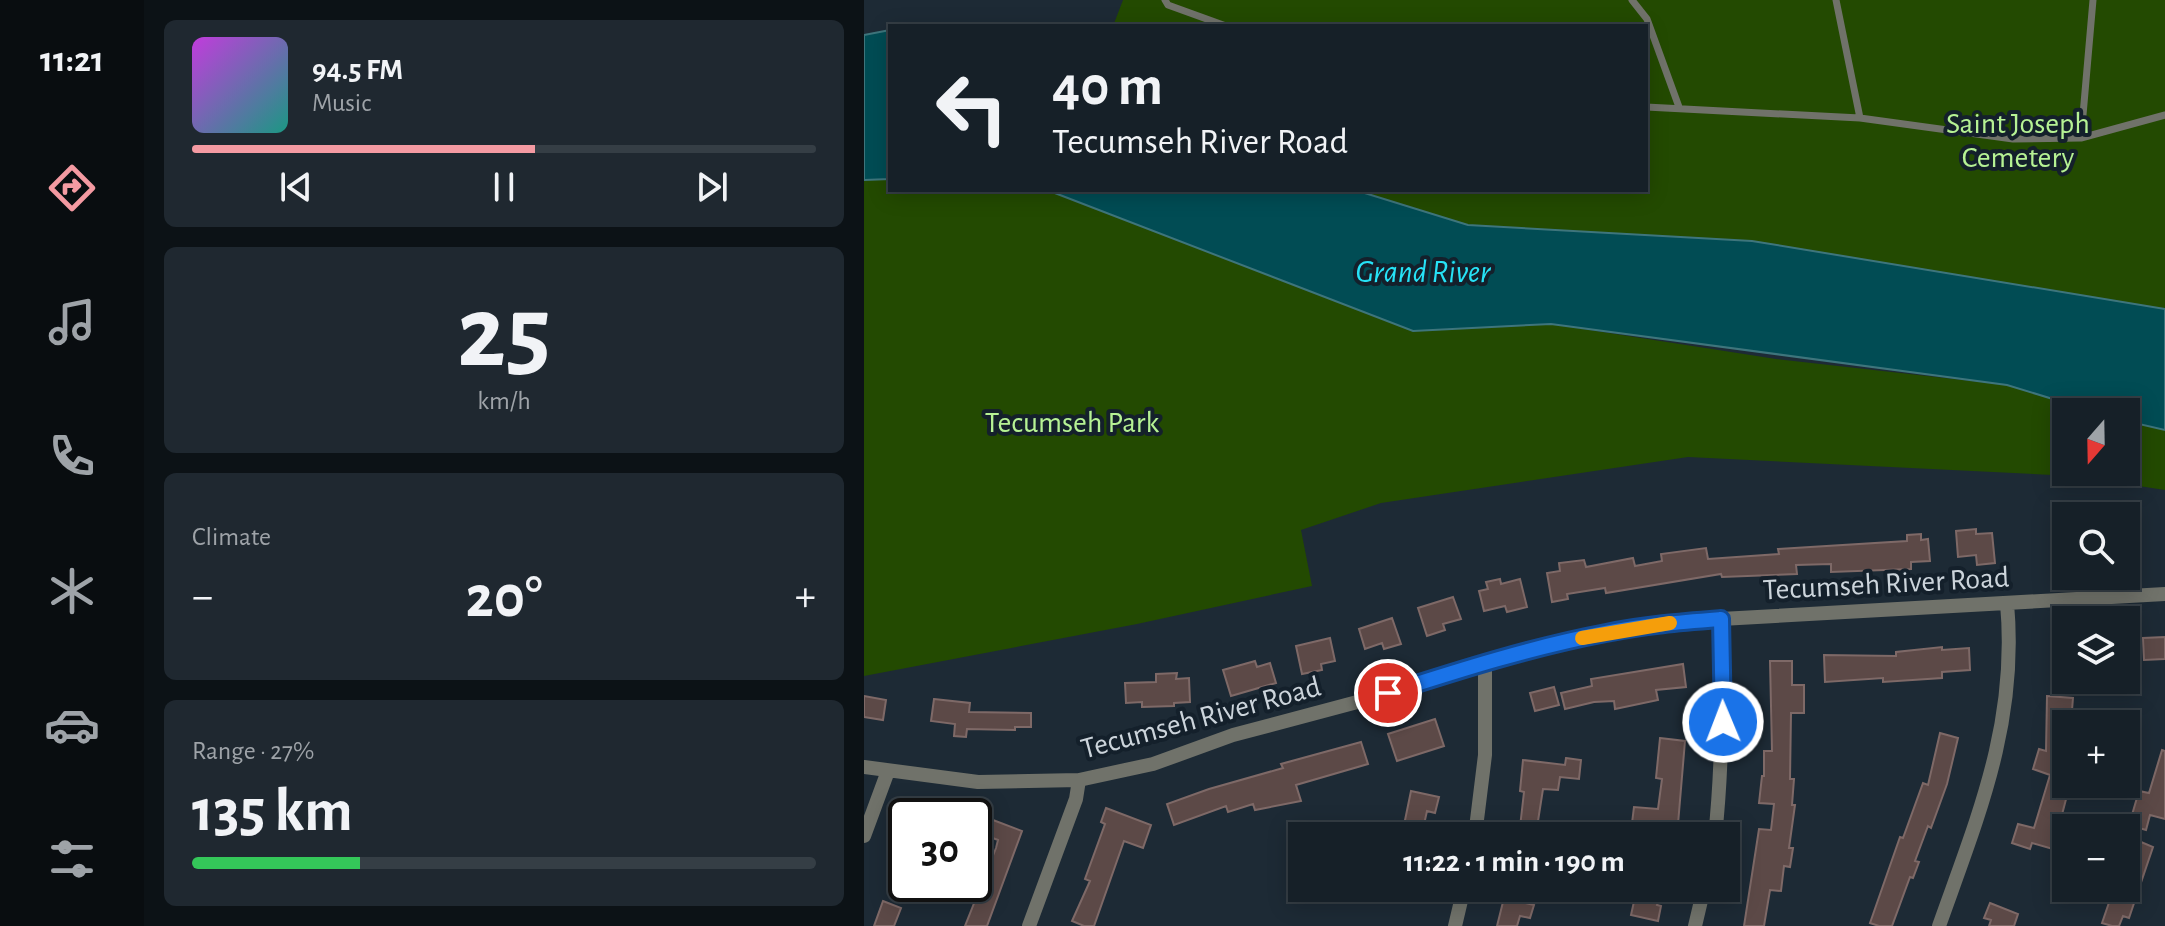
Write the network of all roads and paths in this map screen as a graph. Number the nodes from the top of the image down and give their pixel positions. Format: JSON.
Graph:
{"nodes":[{"id":1,"x":1165,"y":0,"type":"edge"},
{"id":2,"x":1632,"y":0,"type":"edge"},
{"id":3,"x":1836,"y":0,"type":"edge"},
{"id":4,"x":2093,"y":0,"type":"edge"},
{"id":5,"x":1220,"y":24,"type":"edge"},
{"id":6,"x":1648,"y":107,"type":"edge"},
{"id":7,"x":1679,"y":107,"type":"junction"},
{"id":8,"x":2165,"y":115,"type":"edge"},
{"id":9,"x":1860,"y":118,"type":"junction"},
{"id":10,"x":2081,"y":138,"type":"junction"},
{"id":11,"x":2165,"y":594,"type":"edge"},
{"id":12,"x":2007,"y":603,"type":"junction"},
{"id":13,"x":1721,"y":619,"type":"junction"},
{"id":14,"x":1485,"y":663,"type":"junction"},
{"id":15,"x":864,"y":767,"type":"edge"},
{"id":16,"x":888,"y":771,"type":"junction"},
{"id":17,"x":1079,"y":780,"type":"junction"},
{"id":18,"x":1477,"y":822,"type":"edge"},
{"id":19,"x":1716,"y":822,"type":"edge"},
{"id":20,"x":864,"y":836,"type":"edge"},
{"id":21,"x":1461,"y":902,"type":"edge"},
{"id":22,"x":1701,"y":902,"type":"edge"},
{"id":23,"x":1029,"y":926,"type":"edge"},
{"id":24,"x":1455,"y":926,"type":"edge"},
{"id":25,"x":1695,"y":926,"type":"edge"},
{"id":26,"x":1939,"y":926,"type":"edge"}],
"edges":[{"from":1,"to":5,"type":"lane"},
{"from":2,"to":7,"type":"lane"},
{"from":3,"to":9,"type":"lane"},
{"from":4,"to":10,"type":"lane"},
{"from":6,"to":7,"type":"lane"},
{"from":7,"to":9,"type":"lane"},
{"from":8,"to":10,"type":"lane"},
{"from":9,"to":10,"type":"lane"},
{"from":11,"to":12,"type":"street","name":"Tecumseh River Road"},
{"from":12,"to":13,"type":"street","name":"Tecumseh River Road"},
{"from":12,"to":26,"type":"street"},
{"from":13,"to":14,"type":"street","name":"Tecumseh River Road"},
{"from":13,"to":19,"type":"street"},
{"from":14,"to":17,"type":"street","name":"Tecumseh River Road"},
{"from":14,"to":18,"type":"street"},
{"from":15,"to":16,"type":"street","name":"Tecumseh River Road"},
{"from":16,"to":17,"type":"street","name":"Tecumseh River Road"},
{"from":16,"to":20,"type":"street"},
{"from":17,"to":23,"type":"street"},
{"from":21,"to":24,"type":"street"},
{"from":22,"to":25,"type":"street"}]}
